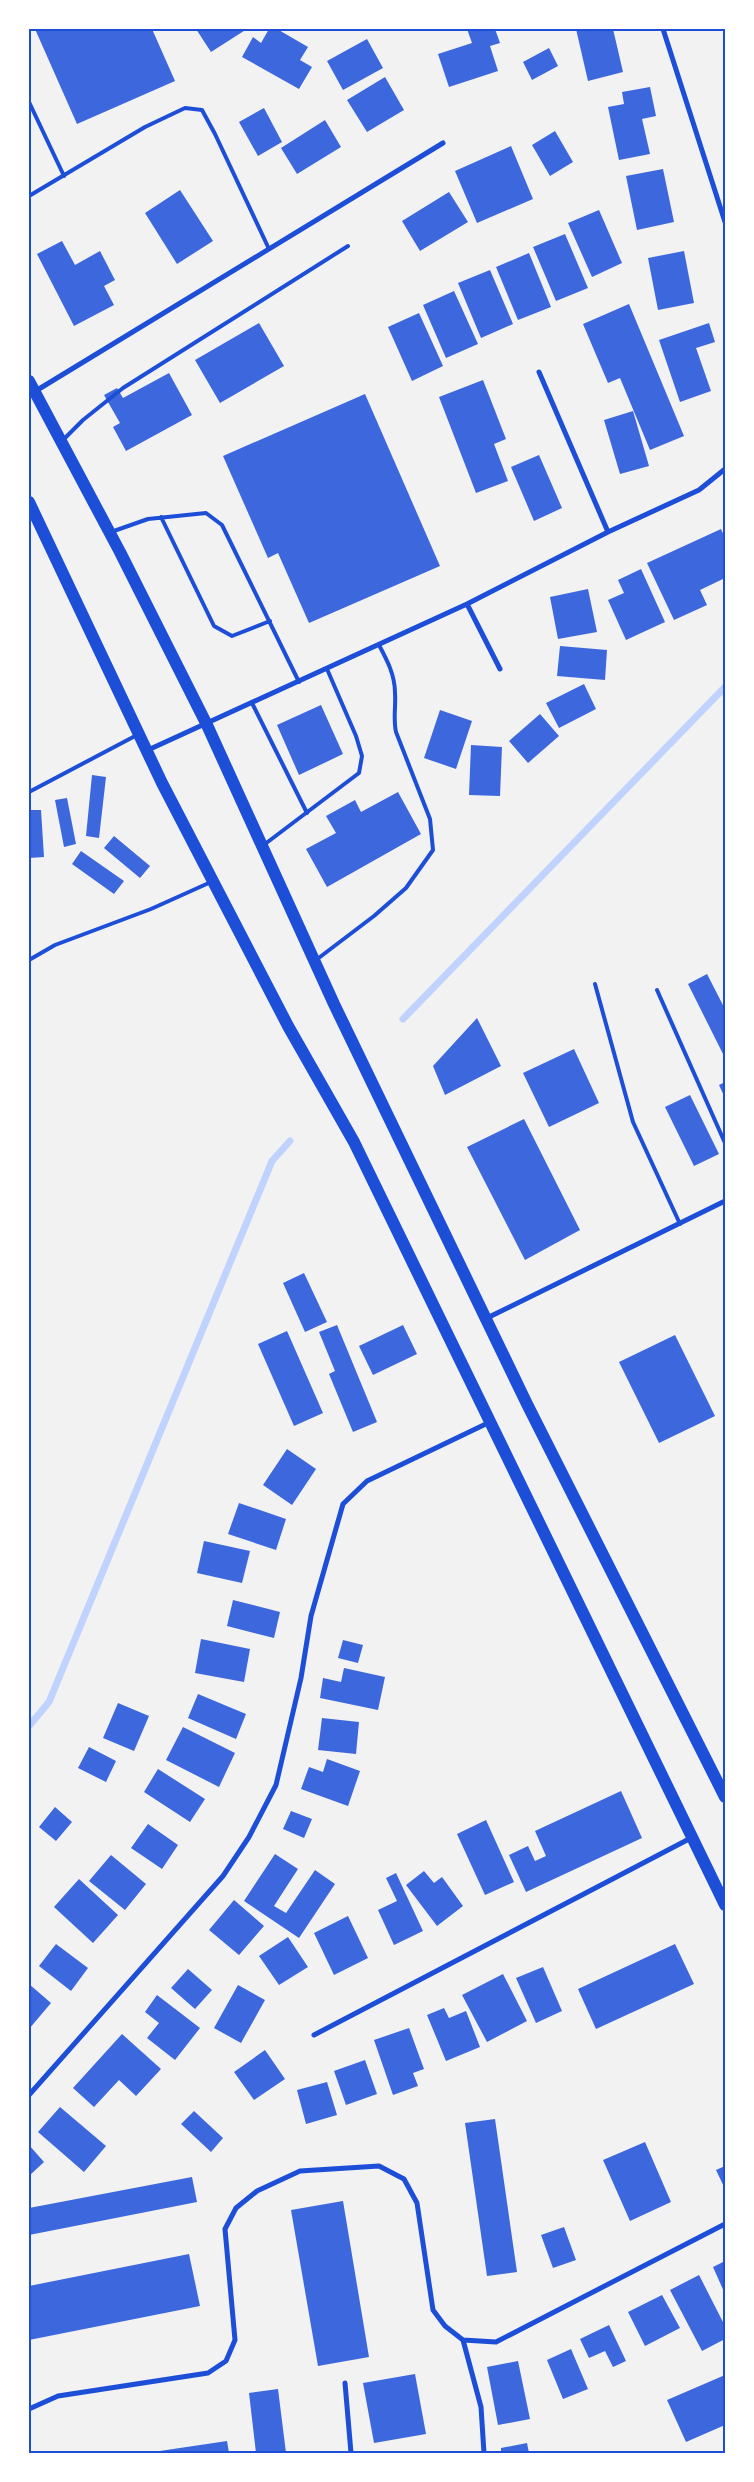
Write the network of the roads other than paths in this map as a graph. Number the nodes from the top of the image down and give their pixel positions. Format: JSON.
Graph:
{"nodes":[{"id":1,"x":663,"y":29,"type":"edge"},
{"id":2,"x":29,"y":102,"type":"edge"},
{"id":3,"x":443,"y":142,"type":"dead end"},
{"id":4,"x":64,"y":176,"type":"junction"},
{"id":5,"x":29,"y":196,"type":"edge"},
{"id":6,"x":725,"y":222,"type":"edge"},
{"id":7,"x":348,"y":246,"type":"dead end"},
{"id":8,"x":269,"y":248,"type":"junction"},
{"id":9,"x":539,"y":372,"type":"dead end"},
{"id":10,"x":31,"y":387,"type":"edge"},
{"id":11,"x":61,"y":442,"type":"junction"},
{"id":12,"x":725,"y":469,"type":"edge"},
{"id":13,"x":29,"y":502,"type":"edge"},
{"id":14,"x":161,"y":516,"type":"junction"},
{"id":15,"x":109,"y":532,"type":"junction"},
{"id":16,"x":608,"y":532,"type":"junction"},
{"id":17,"x":467,"y":604,"type":"junction"},
{"id":18,"x":270,"y":621,"type":"junction"},
{"id":19,"x":379,"y":645,"type":"junction"},
{"id":20,"x":327,"y":669,"type":"junction"},
{"id":21,"x":500,"y":669,"type":"dead end"},
{"id":22,"x":299,"y":682,"type":"junction"},
{"id":23,"x":252,"y":703,"type":"junction"},
{"id":24,"x":206,"y":725,"type":"junction"},
{"id":25,"x":140,"y":734,"type":"junction"},
{"id":26,"x":148,"y":750,"type":"junction"},
{"id":27,"x":29,"y":792,"type":"edge"},
{"id":28,"x":307,"y":813,"type":"junction"},
{"id":29,"x":261,"y":846,"type":"junction"},
{"id":30,"x":213,"y":881,"type":"junction"},
{"id":31,"x":29,"y":960,"type":"edge"},
{"id":32,"x":314,"y":961,"type":"junction"},
{"id":33,"x":595,"y":984,"type":"dead end"},
{"id":34,"x":657,"y":990,"type":"dead end"},
{"id":35,"x":725,"y":1143,"type":"edge"},
{"id":36,"x":725,"y":1201,"type":"edge"},
{"id":37,"x":680,"y":1224,"type":"junction"},
{"id":38,"x":487,"y":1318,"type":"junction"},
{"id":39,"x":490,"y":1422,"type":"junction"},
{"id":40,"x":725,"y":1796,"type":"edge"},
{"id":41,"x":691,"y":1838,"type":"junction"},
{"id":42,"x":725,"y":1905,"type":"edge"},
{"id":43,"x":314,"y":2035,"type":"dead end"},
{"id":44,"x":29,"y":2095,"type":"edge"},
{"id":45,"x":725,"y":2224,"type":"edge"},
{"id":46,"x":463,"y":2340,"type":"junction"},
{"id":47,"x":345,"y":2383,"type":"dead end"},
{"id":48,"x":29,"y":2409,"type":"edge"},
{"id":49,"x":351,"y":2453,"type":"edge"},
{"id":50,"x":484,"y":2453,"type":"edge"}],
"edges":[{"from":1,"to":6,"type":"street"},
{"from":2,"to":4,"type":"lane"},
{"from":3,"to":8,"type":"street"},
{"from":4,"to":5,"type":"lane"},
{"from":4,"to":8,"type":"lane"},
{"from":7,"to":11,"type":"lane"},
{"from":8,"to":10,"type":"street"},
{"from":9,"to":16,"type":"street"},
{"from":10,"to":11,"type":"main road"},
{"from":11,"to":15,"type":"main road"},
{"from":12,"to":16,"type":"street"},
{"from":13,"to":25,"type":"main road"},
{"from":14,"to":15,"type":"lane"},
{"from":14,"to":18,"type":"lane"},
{"from":14,"to":18,"type":"lane"},
{"from":15,"to":24,"type":"main road"},
{"from":16,"to":17,"type":"street"},
{"from":17,"to":19,"type":"street"},
{"from":17,"to":21,"type":"street"},
{"from":18,"to":22,"type":"lane"},
{"from":19,"to":20,"type":"street"},
{"from":19,"to":32,"type":"lane"},
{"from":20,"to":22,"type":"street"},
{"from":20,"to":28,"type":"lane"},
{"from":22,"to":23,"type":"street"},
{"from":23,"to":24,"type":"street"},
{"from":23,"to":28,"type":"lane"},
{"from":24,"to":26,"type":"street"},
{"from":24,"to":29,"type":"main road"},
{"from":25,"to":26,"type":"main road"},
{"from":25,"to":27,"type":"lane"},
{"from":26,"to":30,"type":"main road"},
{"from":28,"to":29,"type":"lane"},
{"from":29,"to":32,"type":"main road"},
{"from":30,"to":31,"type":"lane"},
{"from":30,"to":39,"type":"main road"},
{"from":32,"to":38,"type":"main road"},
{"from":33,"to":37,"type":"lane"},
{"from":34,"to":35,"type":"lane"},
{"from":36,"to":37,"type":"street"},
{"from":37,"to":38,"type":"street"},
{"from":38,"to":40,"type":"main road"},
{"from":39,"to":41,"type":"main road"},
{"from":39,"to":44,"type":"street"},
{"from":41,"to":42,"type":"main road"},
{"from":41,"to":43,"type":"street"},
{"from":45,"to":46,"type":"street"},
{"from":46,"to":48,"type":"street"},
{"from":46,"to":50,"type":"street"},
{"from":47,"to":49,"type":"street"}]}
